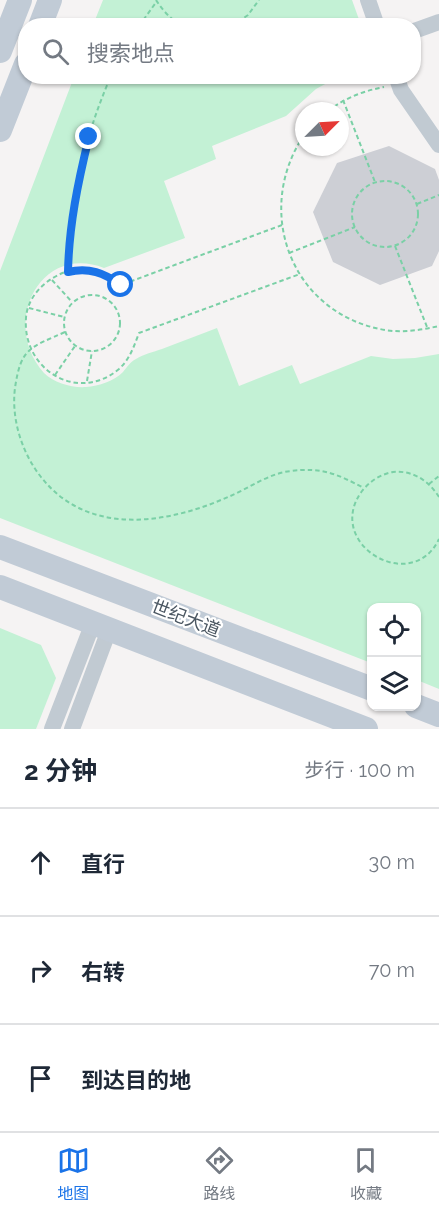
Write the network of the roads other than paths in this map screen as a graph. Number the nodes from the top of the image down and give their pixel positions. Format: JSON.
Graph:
{"nodes":[{"id":1,"x":20,"y":0,"type":"edge"},
{"id":2,"x":50,"y":0,"type":"edge"},
{"id":3,"x":368,"y":0,"type":"edge"},
{"id":4,"x":43,"y":18,"type":"edge"},
{"id":5,"x":374,"y":18,"type":"edge"},
{"id":6,"x":439,"y":22,"type":"edge"},
{"id":7,"x":421,"y":28,"type":"edge"},
{"id":8,"x":0,"y":51,"type":"edge"},
{"id":9,"x":18,"y":84,"type":"edge"},
{"id":10,"x":399,"y":84,"type":"edge"},
{"id":11,"x":0,"y":130,"type":"edge"},
{"id":12,"x":439,"y":145,"type":"edge"},
{"id":13,"x":0,"y":547,"type":"edge"},
{"id":14,"x":0,"y":587,"type":"edge"},
{"id":15,"x":101,"y":627,"type":"junction"},
{"id":16,"x":367,"y":687,"type":"edge"},
{"id":17,"x":421,"y":708,"type":"edge"},
{"id":18,"x":439,"y":715,"type":"edge"},
{"id":19,"x":52,"y":729,"type":"edge"},
{"id":20,"x":72,"y":729,"type":"edge"},
{"id":21,"x":366,"y":729,"type":"edge"}],
"edges":[{"from":1,"to":8,"type":"main road"},
{"from":2,"to":4,"type":"main road"},
{"from":3,"to":5,"type":"street"},
{"from":6,"to":7,"type":"street"},
{"from":9,"to":11,"type":"main road"},
{"from":10,"to":12,"type":"street"},
{"from":13,"to":16,"type":"main road","name":"世纪大道"},
{"from":14,"to":15,"type":"main road"},
{"from":15,"to":19,"type":"street"},
{"from":15,"to":20,"type":"street"},
{"from":15,"to":21,"type":"main road"},
{"from":17,"to":18,"type":"main road"}]}
